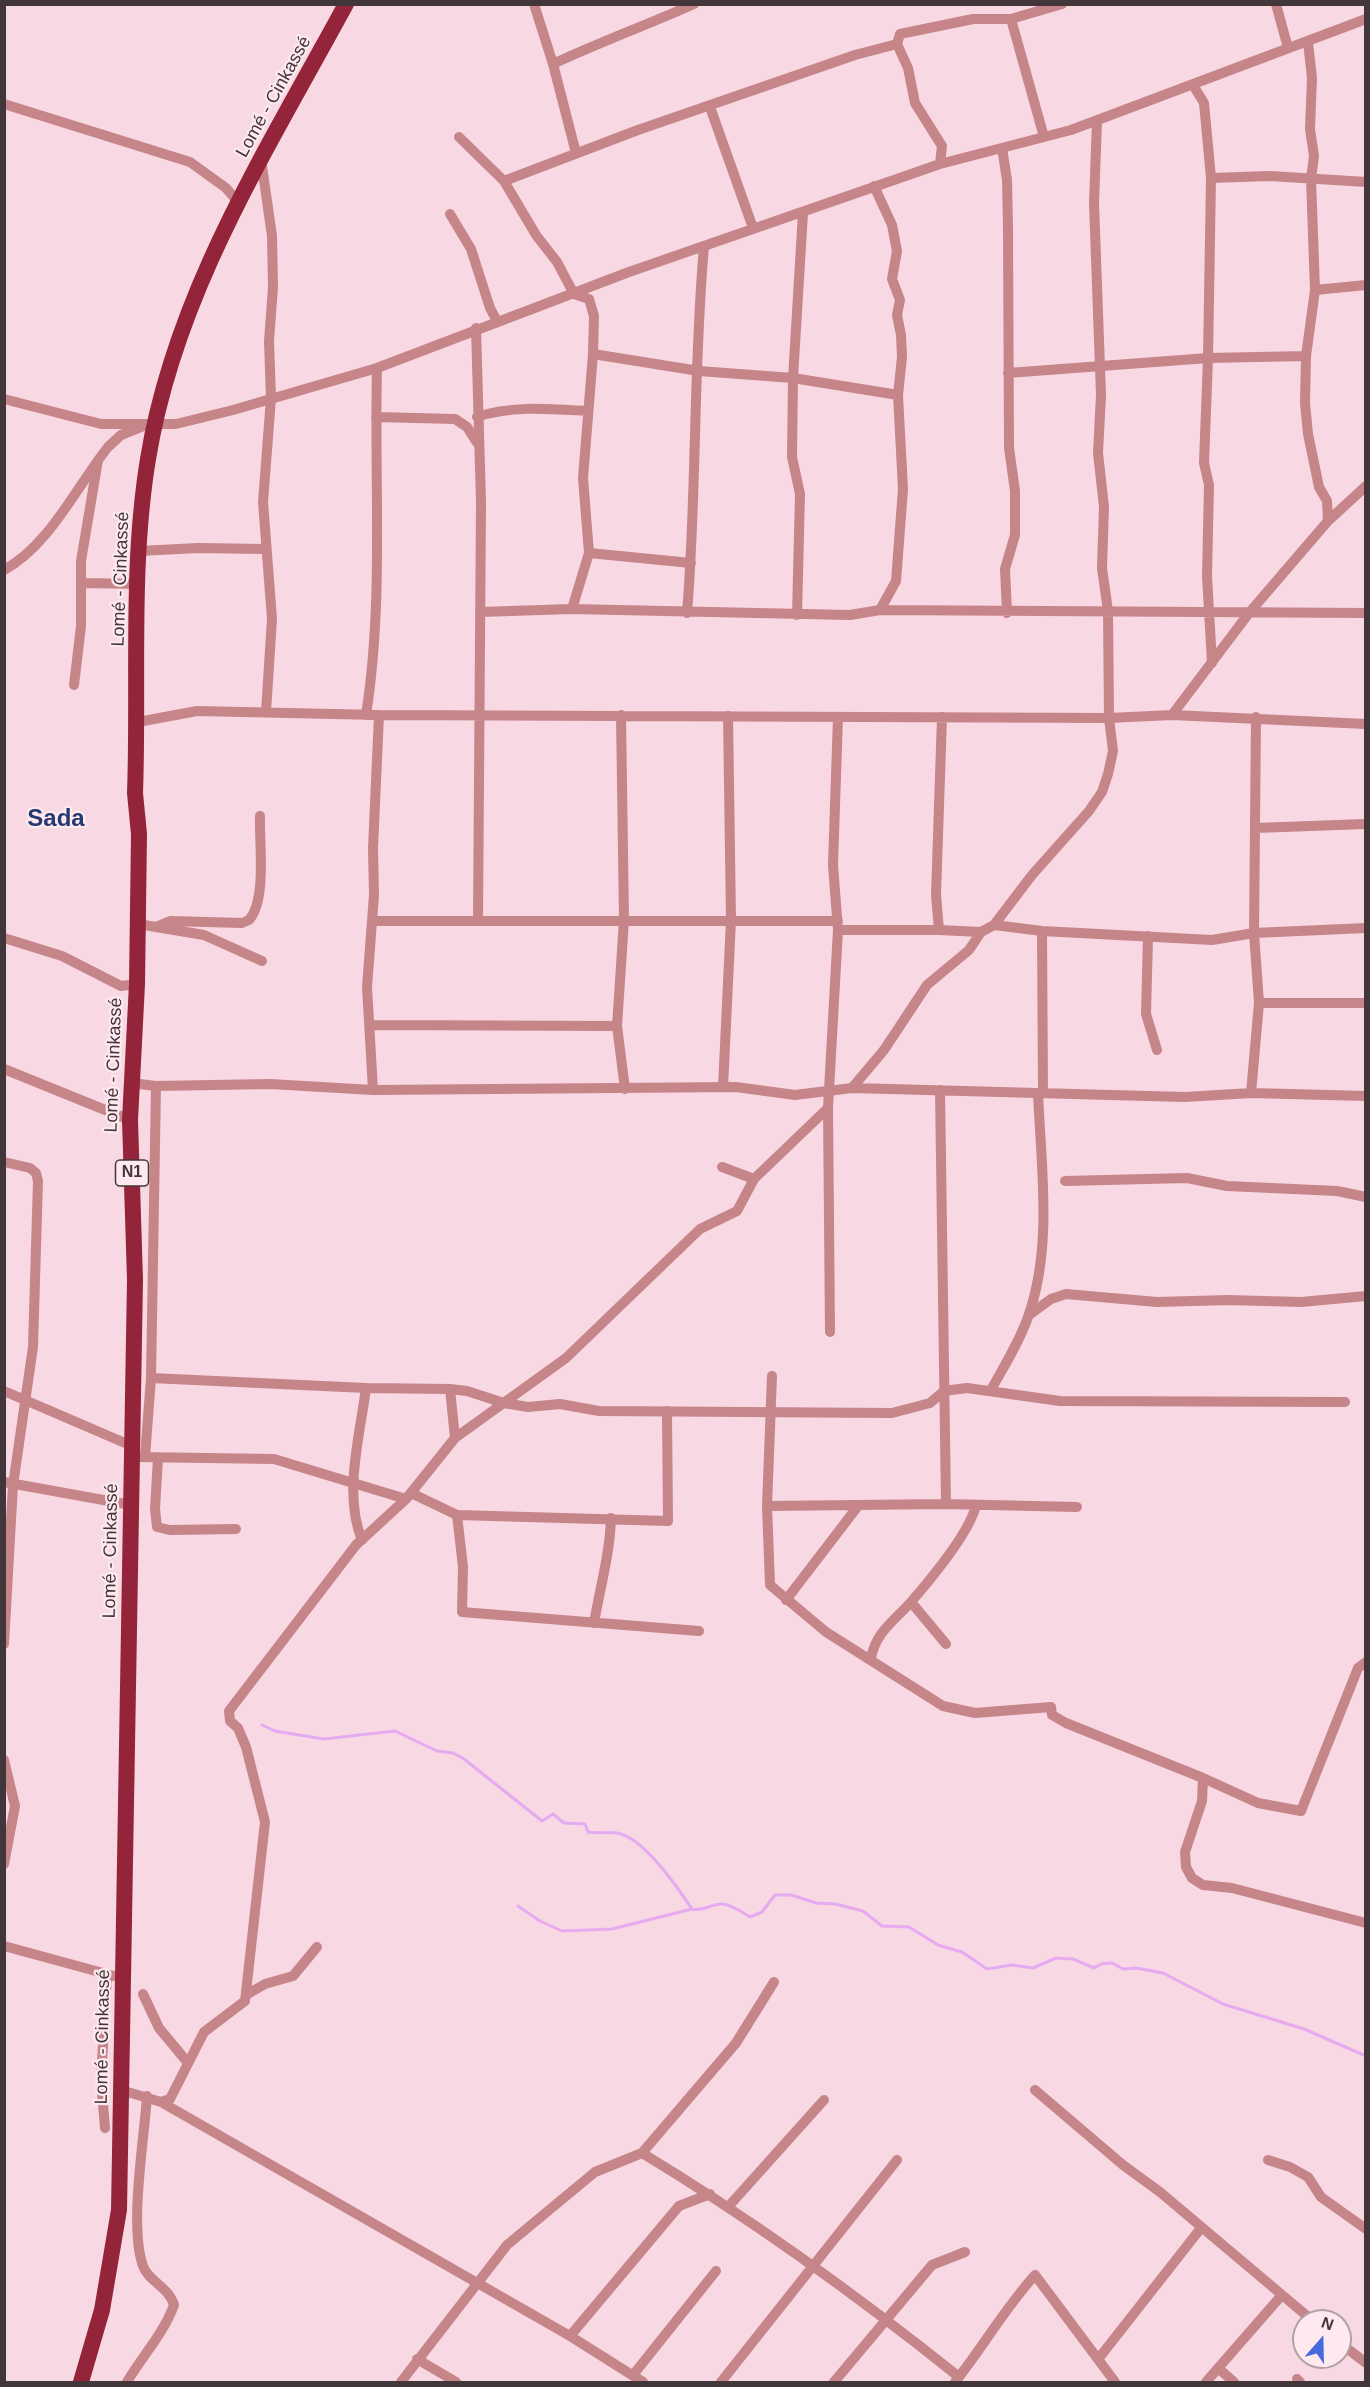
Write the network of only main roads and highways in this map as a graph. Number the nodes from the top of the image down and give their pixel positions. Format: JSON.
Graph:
{"nodes":[{"id":1,"x":346,"y":4,"type":"edge"},
{"id":2,"x":81,"y":2382,"type":"edge"}],
"edges":[{"from":1,"to":2,"type":"highway","name":"Lomé - Cinkassé","number":"N1"}]}
